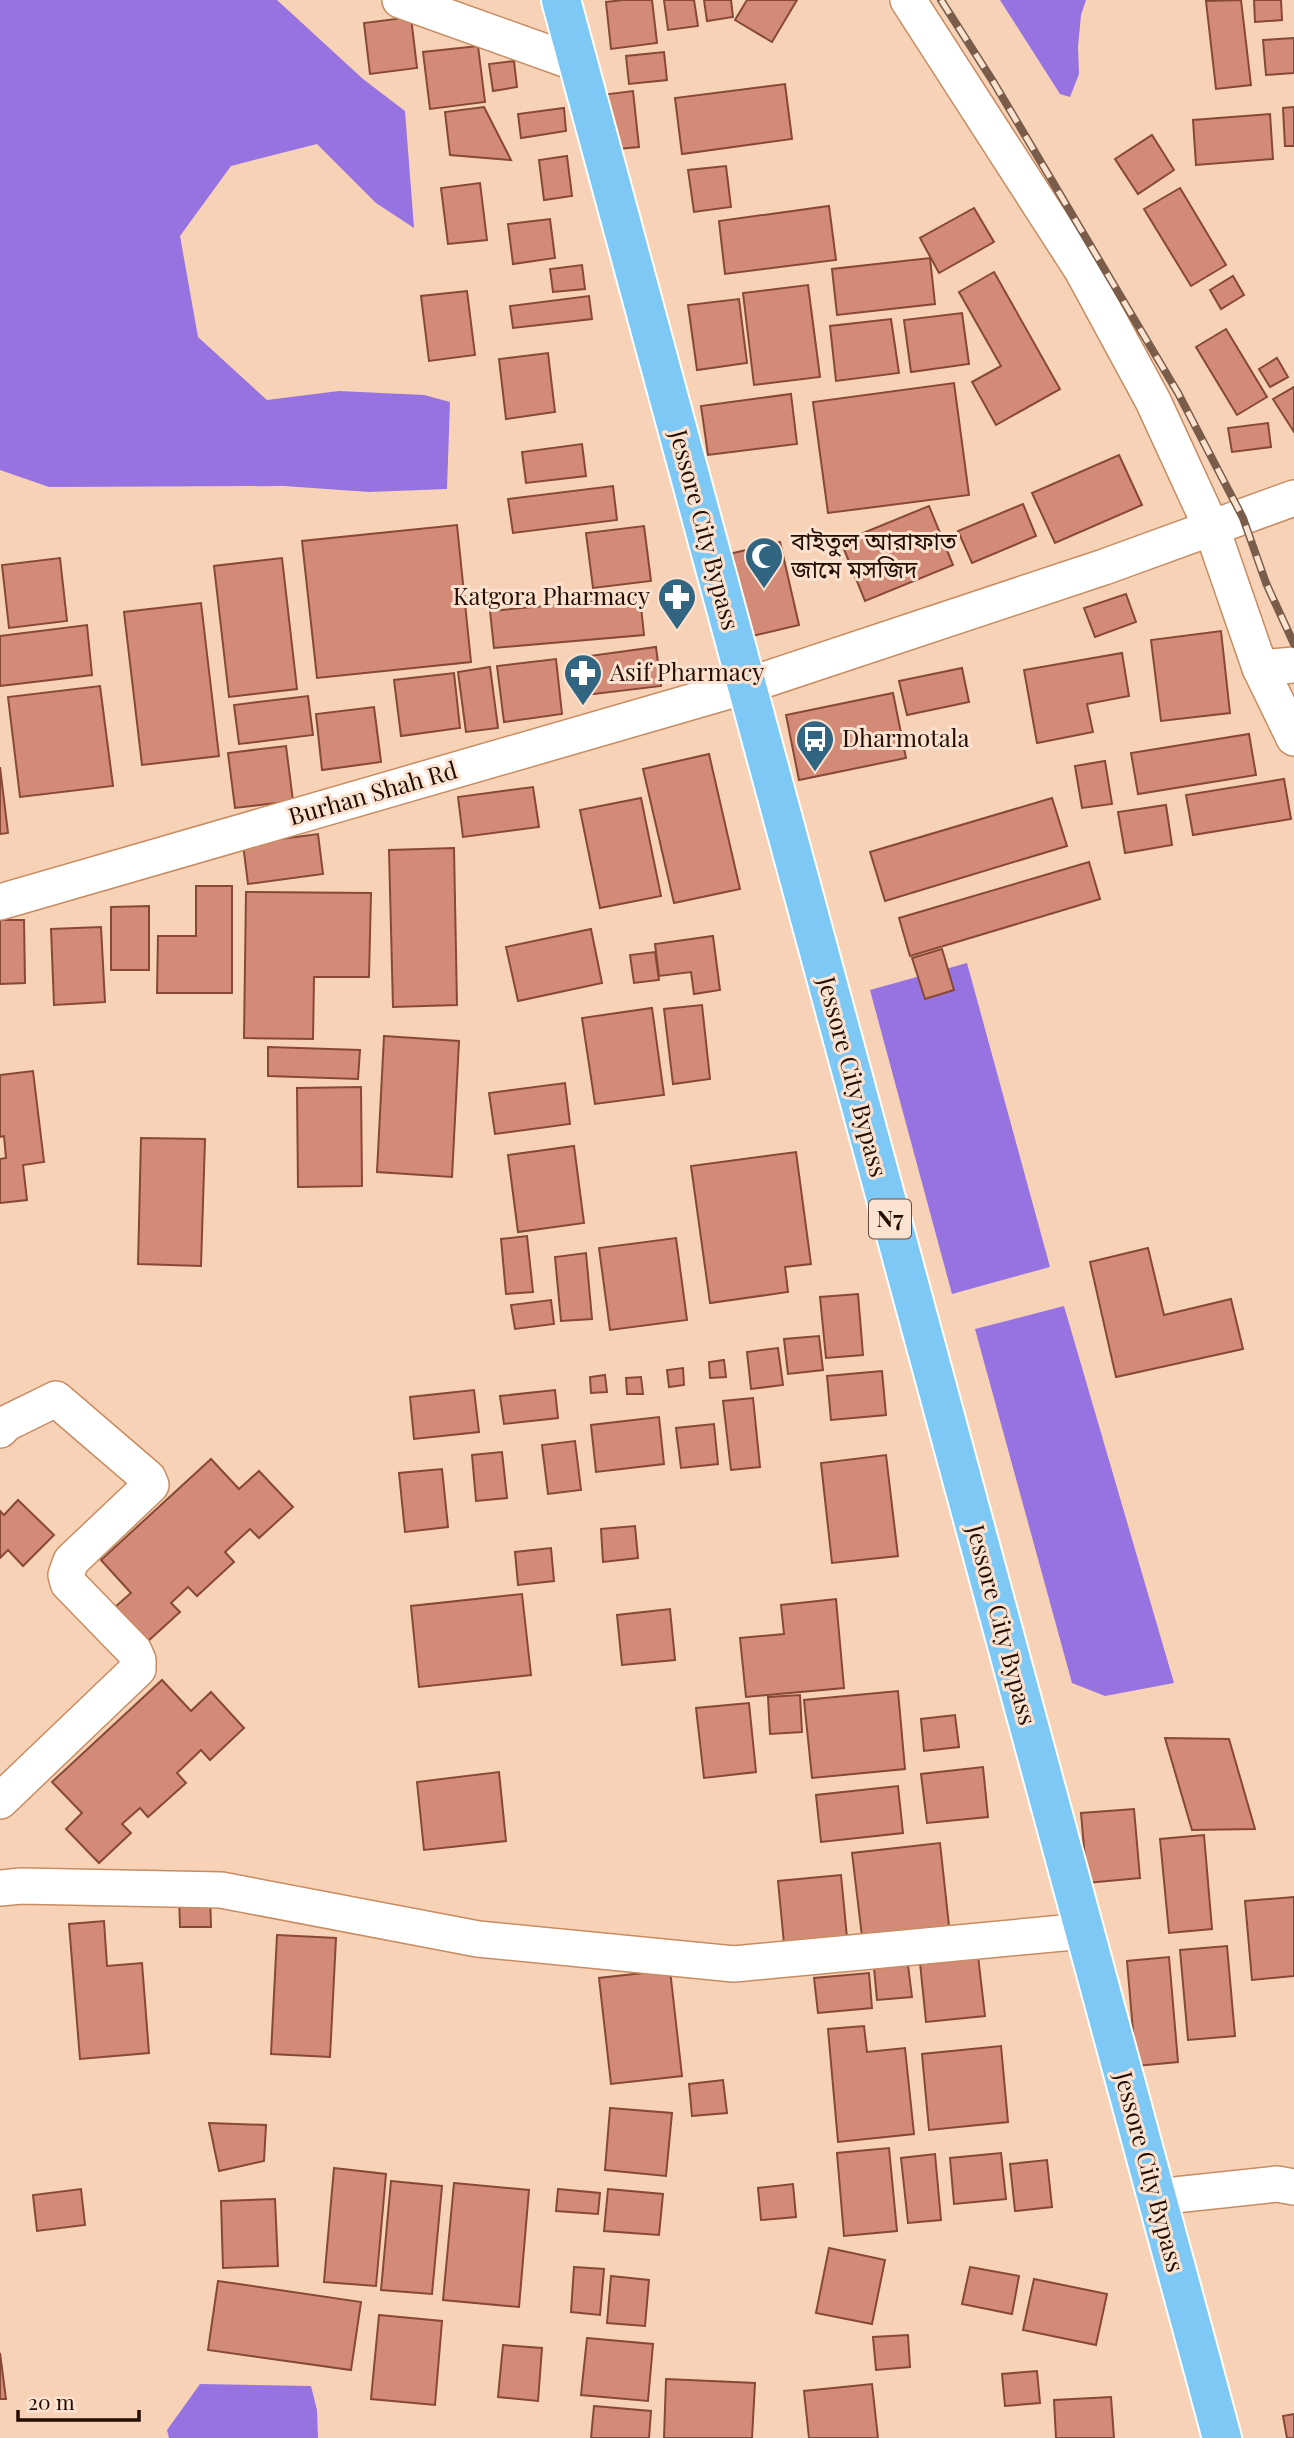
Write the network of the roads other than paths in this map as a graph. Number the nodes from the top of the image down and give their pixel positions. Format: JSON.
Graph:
{"nodes":[{"id":1,"x":400,"y":0,"type":"edge"},
{"id":2,"x":561,"y":0,"type":"edge"},
{"id":3,"x":908,"y":0,"type":"edge"},
{"id":4,"x":579,"y":64,"type":"junction"},
{"id":5,"x":1294,"y":498,"type":"edge"},
{"id":6,"x":1212,"y":529,"type":"junction"},
{"id":7,"x":1277,"y":666,"type":"edge"},
{"id":8,"x":746,"y":686,"type":"junction"},
{"id":9,"x":1294,"y":738,"type":"edge"},
{"id":10,"x":0,"y":902,"type":"edge"},
{"id":11,"x":0,"y":1430,"type":"edge"},
{"id":12,"x":0,"y":1801,"type":"edge"},
{"id":13,"x":0,"y":1888,"type":"edge"},
{"id":14,"x":1084,"y":1931,"type":"junction"},
{"id":15,"x":1294,"y":2187,"type":"edge"},
{"id":16,"x":1156,"y":2197,"type":"junction"},
{"id":17,"x":1222,"y":2438,"type":"edge"}],
"edges":[{"from":1,"to":4,"type":"street"},
{"from":2,"to":4,"type":"highway","name":"Jessore City Bypass","number":"N7"},
{"from":3,"to":6,"type":"street"},
{"from":4,"to":8,"type":"highway","name":"Jessore City Bypass","number":"N7"},
{"from":5,"to":6,"type":"street","name":"Burhan Shah Rd"},
{"from":6,"to":7,"type":"street"},
{"from":6,"to":8,"type":"street","name":"Burhan Shah Rd"},
{"from":7,"to":9,"type":"street"},
{"from":8,"to":10,"type":"street","name":"Burhan Shah Rd"},
{"from":8,"to":14,"type":"highway","name":"Jessore City Bypass","number":"N7"},
{"from":11,"to":12,"type":"street"},
{"from":13,"to":14,"type":"street"},
{"from":14,"to":16,"type":"highway","name":"Jessore City Bypass","number":"N7"},
{"from":15,"to":16,"type":"street"},
{"from":16,"to":17,"type":"highway","name":"Jessore City Bypass","number":"N7"}]}
